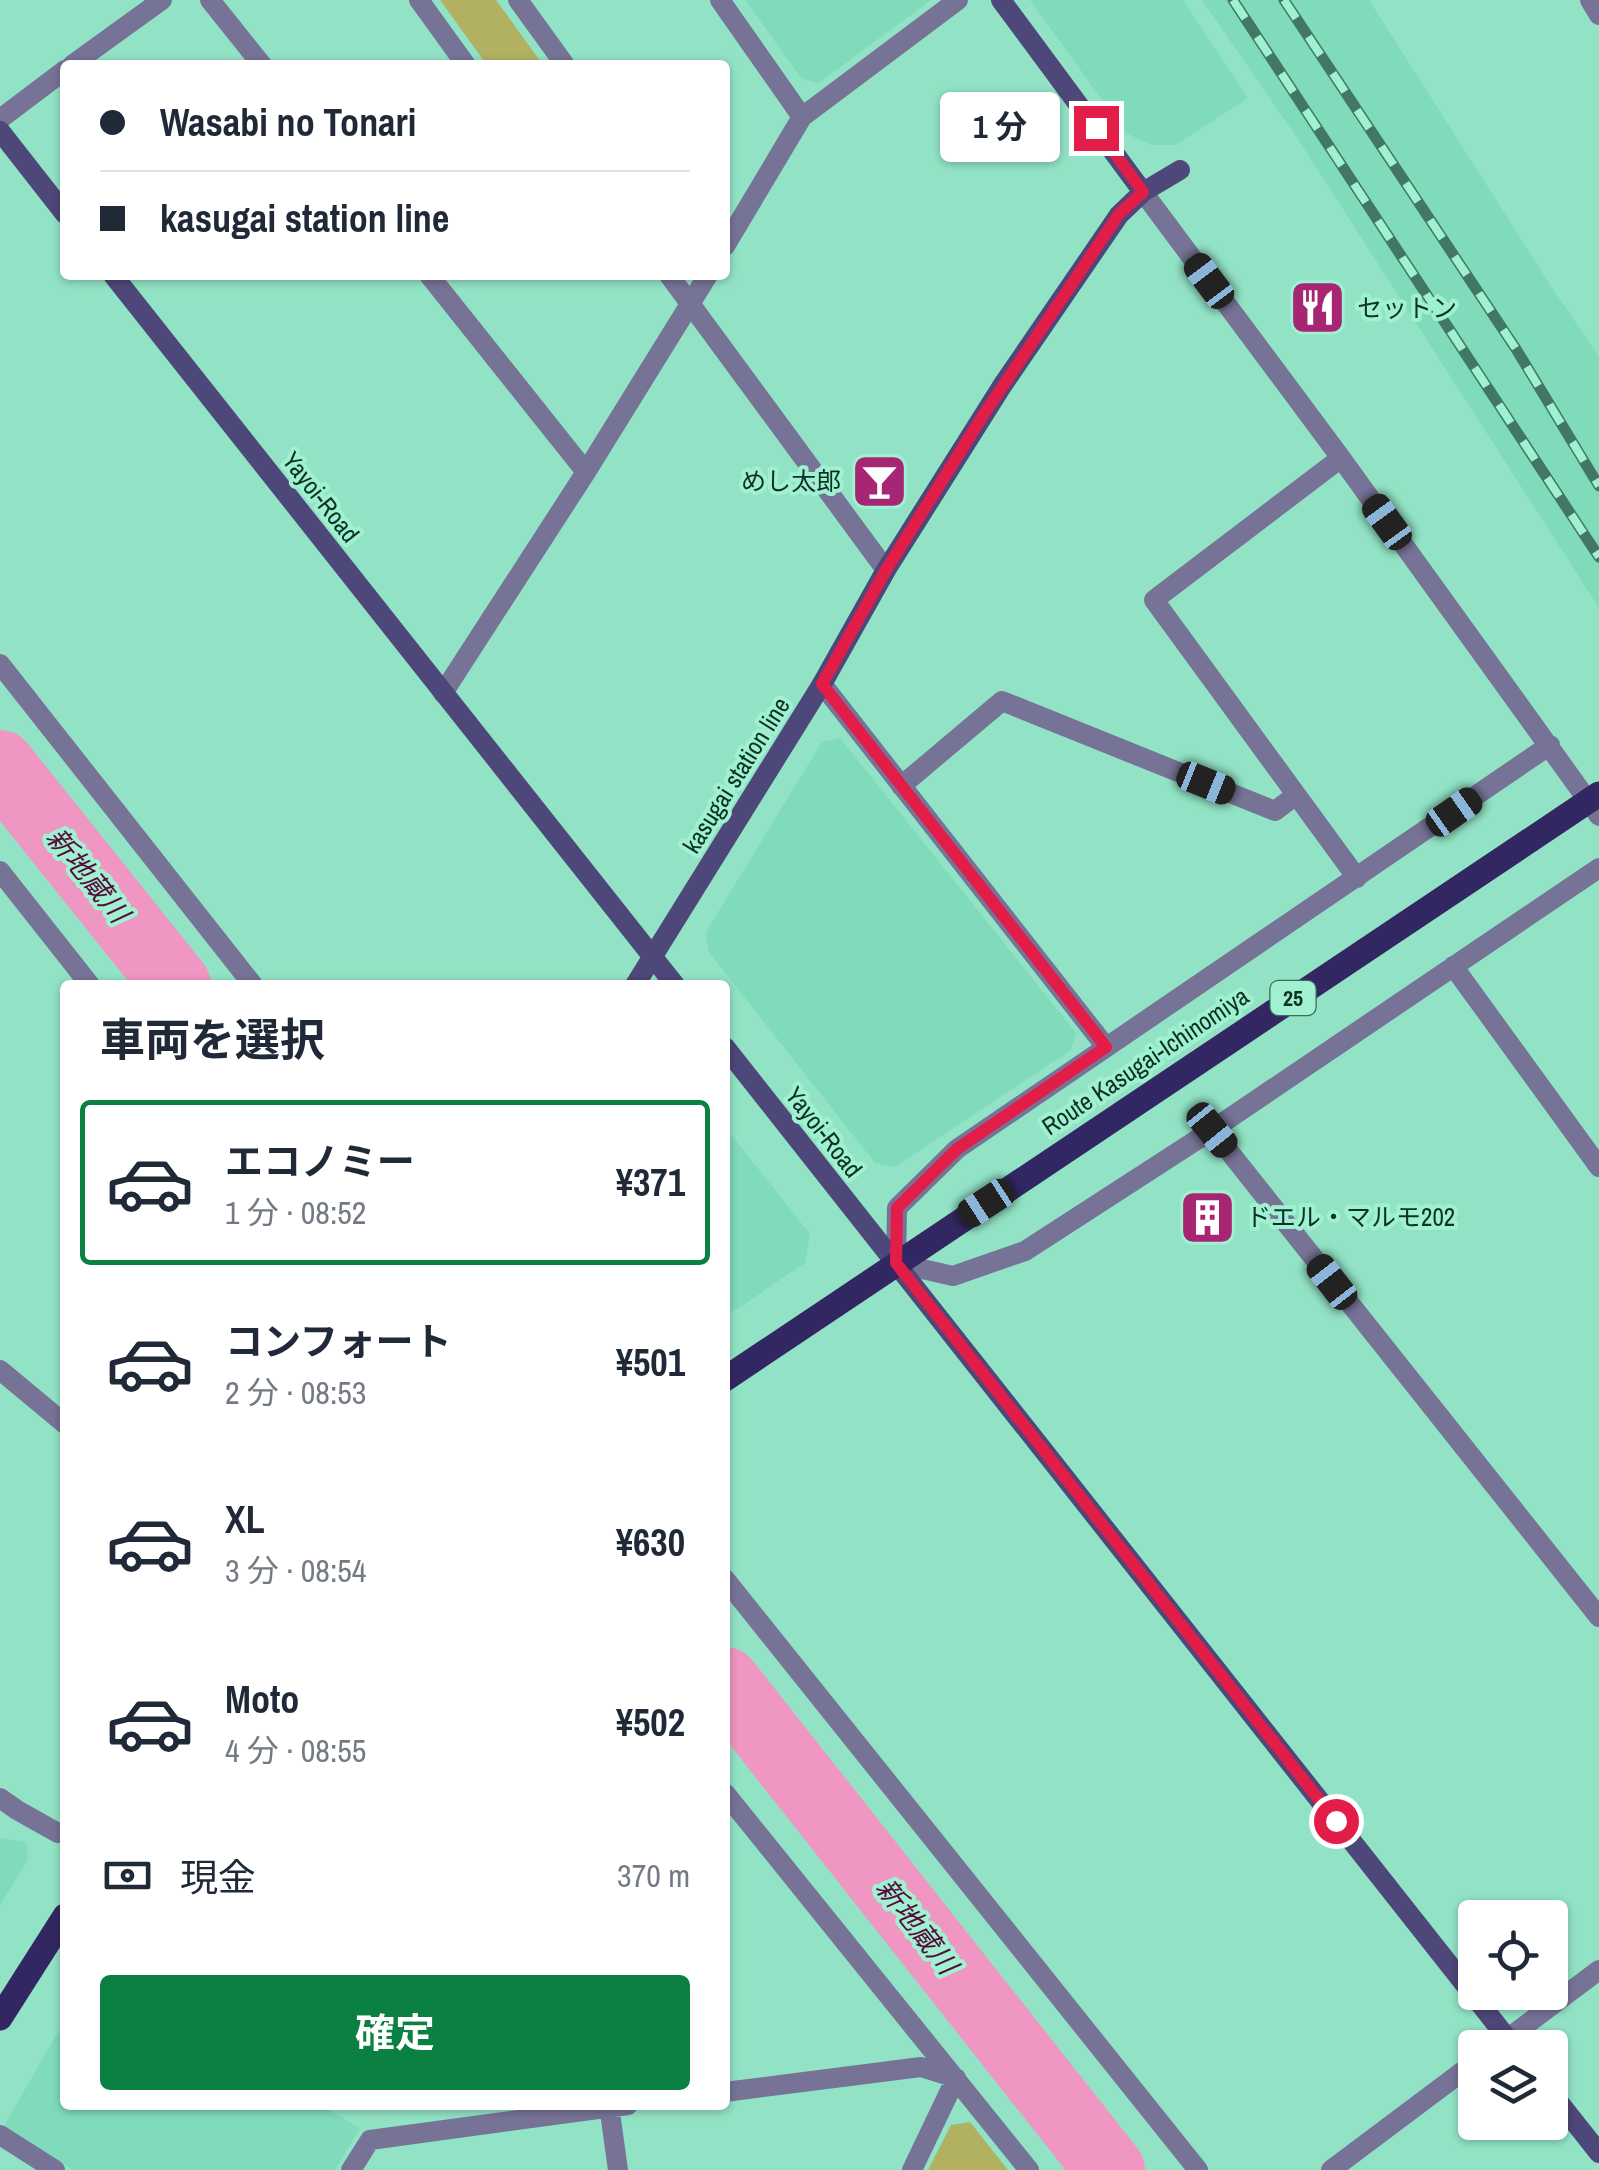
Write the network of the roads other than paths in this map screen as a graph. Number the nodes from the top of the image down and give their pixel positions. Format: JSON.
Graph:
{"nodes":[{"id":1,"x":162,"y":0,"type":"edge"},
{"id":2,"x":210,"y":0,"type":"edge"},
{"id":3,"x":419,"y":0,"type":"edge"},
{"id":4,"x":518,"y":0,"type":"edge"},
{"id":5,"x":720,"y":0,"type":"edge"},
{"id":6,"x":958,"y":0,"type":"edge"},
{"id":7,"x":1001,"y":0,"type":"edge"},
{"id":8,"x":1590,"y":0,"type":"edge"},
{"id":9,"x":1599,"y":15,"type":"edge"},
{"id":10,"x":79,"y":60,"type":"edge"},
{"id":11,"x":258,"y":60,"type":"edge"},
{"id":12,"x":462,"y":60,"type":"edge"},
{"id":13,"x":561,"y":60,"type":"edge"},
{"id":14,"x":60,"y":74,"type":"edge"},
{"id":15,"x":802,"y":117,"type":"junction"},
{"id":16,"x":0,"y":118,"type":"edge"},
{"id":17,"x":0,"y":131,"type":"edge"},
{"id":18,"x":1180,"y":170,"type":"dead end"},
{"id":19,"x":1143,"y":192,"type":"junction"},
{"id":20,"x":60,"y":208,"type":"edge"},
{"id":21,"x":730,"y":238,"type":"edge"},
{"id":22,"x":118,"y":280,"type":"edge"},
{"id":23,"x":433,"y":280,"type":"edge"},
{"id":24,"x":673,"y":280,"type":"edge"},
{"id":25,"x":705,"y":280,"type":"edge"},
{"id":26,"x":690,"y":304,"type":"junction"},
{"id":27,"x":1341,"y":458,"type":"junction"},
{"id":28,"x":586,"y":472,"type":"junction"},
{"id":29,"x":886,"y":570,"type":"junction"},
{"id":30,"x":0,"y":664,"type":"edge"},
{"id":31,"x":822,"y":684,"type":"junction"},
{"id":32,"x":444,"y":693,"type":"junction"},
{"id":33,"x":1550,"y":746,"type":"junction"},
{"id":34,"x":902,"y":786,"type":"junction"},
{"id":35,"x":1599,"y":794,"type":"edge"},
{"id":36,"x":1296,"y":795,"type":"junction"},
{"id":37,"x":1599,"y":816,"type":"edge"},
{"id":38,"x":1599,"y":868,"type":"edge"},
{"id":39,"x":0,"y":871,"type":"edge"},
{"id":40,"x":1358,"y":878,"type":"junction"},
{"id":41,"x":653,"y":956,"type":"junction"},
{"id":42,"x":1454,"y":966,"type":"junction"},
{"id":43,"x":86,"y":980,"type":"edge"},
{"id":44,"x":250,"y":980,"type":"edge"},
{"id":45,"x":638,"y":980,"type":"edge"},
{"id":46,"x":671,"y":980,"type":"edge"},
{"id":47,"x":1106,"y":1047,"type":"junction"},
{"id":48,"x":730,"y":1054,"type":"edge"},
{"id":49,"x":1212,"y":1130,"type":"junction"},
{"id":50,"x":1599,"y":1167,"type":"edge"},
{"id":51,"x":896,"y":1263,"type":"junction"},
{"id":52,"x":0,"y":1370,"type":"edge"},
{"id":53,"x":730,"y":1375,"type":"edge"},
{"id":54,"x":60,"y":1420,"type":"edge"},
{"id":55,"x":730,"y":1585,"type":"edge"},
{"id":56,"x":1599,"y":1617,"type":"edge"},
{"id":57,"x":730,"y":1803,"type":"edge"},
{"id":58,"x":6,"y":1806,"type":"edge"},
{"id":59,"x":60,"y":1832,"type":"edge"},
{"id":60,"x":60,"y":1924,"type":"edge"},
{"id":61,"x":1599,"y":1970,"type":"edge"},
{"id":62,"x":0,"y":2018,"type":"edge"},
{"id":63,"x":1495,"y":2030,"type":"edge"},
{"id":64,"x":1524,"y":2030,"type":"edge"},
{"id":65,"x":1458,"y":2075,"type":"edge"},
{"id":66,"x":956,"y":2078,"type":"junction"},
{"id":67,"x":730,"y":2091,"type":"edge"},
{"id":68,"x":586,"y":2110,"type":"edge"},
{"id":69,"x":615,"y":2110,"type":"edge"},
{"id":70,"x":1568,"y":2113,"type":"edge"},
{"id":71,"x":0,"y":2135,"type":"edge"},
{"id":72,"x":1599,"y":2152,"type":"edge"},
{"id":73,"x":54,"y":2170,"type":"edge"},
{"id":74,"x":352,"y":2170,"type":"edge"},
{"id":75,"x":618,"y":2170,"type":"edge"},
{"id":76,"x":912,"y":2170,"type":"edge"},
{"id":77,"x":1029,"y":2170,"type":"edge"},
{"id":78,"x":1198,"y":2170,"type":"edge"},
{"id":79,"x":1331,"y":2170,"type":"edge"}],
"edges":[{"from":1,"to":10,"type":"street"},
{"from":2,"to":11,"type":"street"},
{"from":3,"to":12,"type":"street"},
{"from":4,"to":13,"type":"street"},
{"from":5,"to":15,"type":"street"},
{"from":6,"to":15,"type":"street"},
{"from":7,"to":19,"type":"street"},
{"from":8,"to":9,"type":"street"},
{"from":14,"to":16,"type":"street"},
{"from":15,"to":21,"type":"street"},
{"from":17,"to":20,"type":"street"},
{"from":18,"to":19,"type":"street","name":"kasugai station line"},
{"from":19,"to":27,"type":"street"},
{"from":19,"to":29,"type":"street","name":"kasugai station line"},
{"from":22,"to":32,"type":"street","name":"Yayoi-Road"},
{"from":23,"to":28,"type":"street"},
{"from":24,"to":26,"type":"street"},
{"from":25,"to":26,"type":"street"},
{"from":26,"to":28,"type":"street"},
{"from":26,"to":29,"type":"street"},
{"from":27,"to":33,"type":"street"},
{"from":27,"to":36,"type":"street"},
{"from":28,"to":32,"type":"street"},
{"from":29,"to":31,"type":"street","name":"kasugai station line"},
{"from":30,"to":44,"type":"street"},
{"from":31,"to":34,"type":"street"},
{"from":31,"to":41,"type":"street","name":"kasugai station line"},
{"from":32,"to":41,"type":"street","name":"Yayoi-Road"},
{"from":33,"to":37,"type":"street"},
{"from":33,"to":40,"type":"street"},
{"from":34,"to":36,"type":"street"},
{"from":34,"to":47,"type":"street"},
{"from":35,"to":51,"type":"main road","name":"Route Kasugai-Ichinomiya","number":"25"},
{"from":36,"to":40,"type":"street"},
{"from":38,"to":42,"type":"street"},
{"from":39,"to":43,"type":"street"},
{"from":40,"to":47,"type":"street"},
{"from":41,"to":45,"type":"street","name":"kasugai station line"},
{"from":41,"to":46,"type":"street","name":"Yayoi-Road"},
{"from":42,"to":49,"type":"street"},
{"from":42,"to":50,"type":"street"},
{"from":47,"to":51,"type":"street"},
{"from":48,"to":51,"type":"street","name":"Yayoi-Road"},
{"from":49,"to":51,"type":"street"},
{"from":49,"to":56,"type":"street"},
{"from":51,"to":53,"type":"main road","name":"Route Kasugai-Ichinomiya","number":"25"},
{"from":51,"to":63,"type":"street","name":"Yayoi-Road"},
{"from":52,"to":54,"type":"street"},
{"from":55,"to":78,"type":"street"},
{"from":57,"to":66,"type":"street"},
{"from":58,"to":59,"type":"street"},
{"from":60,"to":62,"type":"main road"},
{"from":61,"to":64,"type":"street"},
{"from":65,"to":79,"type":"street"},
{"from":66,"to":67,"type":"street"},
{"from":66,"to":76,"type":"street"},
{"from":66,"to":77,"type":"street"},
{"from":68,"to":74,"type":"street"},
{"from":69,"to":75,"type":"street"},
{"from":70,"to":72,"type":"street"},
{"from":71,"to":73,"type":"street"}]}
